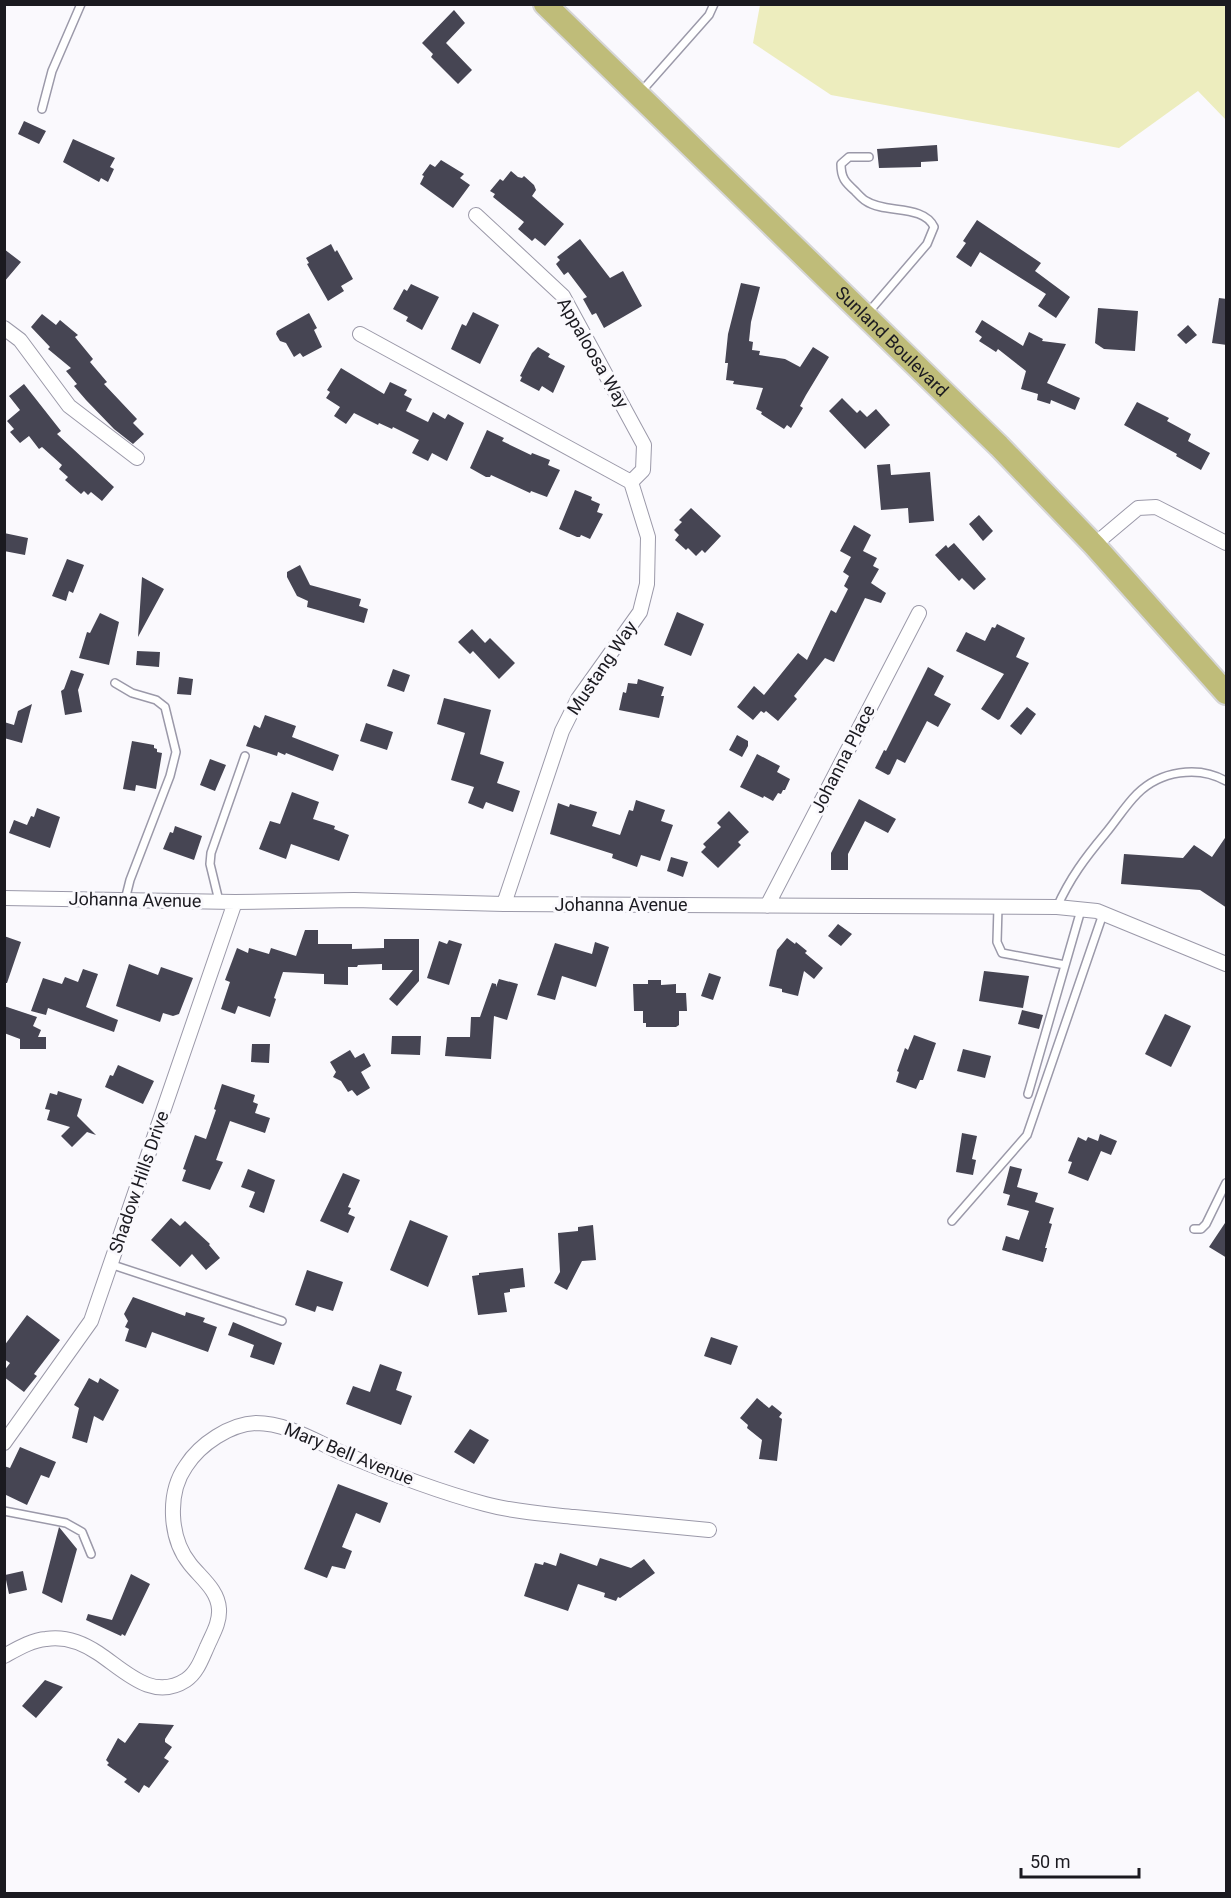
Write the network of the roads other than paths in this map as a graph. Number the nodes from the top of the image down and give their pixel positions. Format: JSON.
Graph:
{"nodes":[{"id":1,"x":81,"y":4,"type":"edge"},
{"id":2,"x":545,"y":4,"type":"edge"},
{"id":3,"x":714,"y":4,"type":"edge"},
{"id":4,"x":639,"y":95,"type":"junction"},
{"id":5,"x":42,"y":109,"type":"dead end"},
{"id":6,"x":869,"y":157,"type":"dead end"},
{"id":7,"x":476,"y":215,"type":"dead end"},
{"id":8,"x":866,"y":316,"type":"junction"},
{"id":9,"x":4,"y":328,"type":"edge"},
{"id":10,"x":360,"y":334,"type":"dead end"},
{"id":11,"x":136,"y":458,"type":"dead end"},
{"id":12,"x":632,"y":482,"type":"junction"},
{"id":13,"x":1227,"y":543,"type":"edge"},
{"id":14,"x":1094,"y":545,"type":"junction"},
{"id":15,"x":919,"y":613,"type":"dead end"},
{"id":16,"x":115,"y":683,"type":"dead end"},
{"id":17,"x":1227,"y":693,"type":"edge"},
{"id":18,"x":244,"y":756,"type":"dead end"},
{"id":19,"x":1227,"y":780,"type":"edge"},
{"id":20,"x":4,"y":898,"type":"edge"},
{"id":21,"x":124,"y":900,"type":"junction"},
{"id":22,"x":219,"y":901,"type":"junction"},
{"id":23,"x":235,"y":902,"type":"junction"},
{"id":24,"x":504,"y":904,"type":"junction"},
{"id":25,"x":767,"y":906,"type":"junction"},
{"id":26,"x":999,"y":907,"type":"junction"},
{"id":27,"x":1057,"y":907,"type":"junction"},
{"id":28,"x":1081,"y":910,"type":"junction"},
{"id":29,"x":1103,"y":914,"type":"junction"},
{"id":30,"x":1227,"y":964,"type":"edge"},
{"id":31,"x":1065,"y":965,"type":"junction"},
{"id":32,"x":1028,"y":1094,"type":"dead end"},
{"id":33,"x":1227,"y":1183,"type":"edge"},
{"id":34,"x":952,"y":1221,"type":"dead end"},
{"id":35,"x":1194,"y":1229,"type":"dead end"},
{"id":36,"x":110,"y":1264,"type":"junction"},
{"id":37,"x":282,"y":1322,"type":"dead end"},
{"id":38,"x":4,"y":1443,"type":"edge"},
{"id":39,"x":4,"y":1511,"type":"edge"},
{"id":40,"x":708,"y":1530,"type":"dead end"},
{"id":41,"x":91,"y":1554,"type":"dead end"},
{"id":42,"x":4,"y":1656,"type":"edge"}],
"edges":[{"from":1,"to":5,"type":"lane"},
{"from":2,"to":4,"type":"main road","name":"Sunland Boulevard"},
{"from":3,"to":4,"type":"lane"},
{"from":4,"to":8,"type":"main road","name":"Sunland Boulevard"},
{"from":6,"to":8,"type":"lane"},
{"from":7,"to":12,"type":"street","name":"Appaloosa Way"},
{"from":8,"to":14,"type":"main road","name":"Sunland Boulevard"},
{"from":9,"to":11,"type":"street"},
{"from":10,"to":12,"type":"street"},
{"from":12,"to":24,"type":"street","name":"Mustang Way"},
{"from":13,"to":14,"type":"street"},
{"from":14,"to":17,"type":"main road","name":"Sunland Boulevard"},
{"from":15,"to":25,"type":"street","name":"Johanna Place"},
{"from":16,"to":21,"type":"lane"},
{"from":18,"to":22,"type":"lane"},
{"from":19,"to":27,"type":"lane"},
{"from":20,"to":21,"type":"street","name":"Johanna Avenue"},
{"from":21,"to":22,"type":"street","name":"Johanna Avenue"},
{"from":22,"to":23,"type":"street","name":"Johanna Avenue"},
{"from":23,"to":24,"type":"street","name":"Johanna Avenue"},
{"from":23,"to":36,"type":"street","name":"Shadow Hills Drive"},
{"from":24,"to":25,"type":"street","name":"Johanna Avenue"},
{"from":25,"to":26,"type":"street","name":"Johanna Avenue"},
{"from":26,"to":27,"type":"street","name":"Johanna Avenue"},
{"from":26,"to":31,"type":"lane"},
{"from":27,"to":28,"type":"street","name":"Johanna Avenue"},
{"from":28,"to":29,"type":"street","name":"Johanna Avenue"},
{"from":28,"to":31,"type":"lane"},
{"from":29,"to":30,"type":"street","name":"Johanna Avenue"},
{"from":29,"to":34,"type":"lane"},
{"from":31,"to":32,"type":"lane"},
{"from":33,"to":35,"type":"lane"},
{"from":36,"to":37,"type":"lane"},
{"from":36,"to":38,"type":"street","name":"Shadow Hills Drive"},
{"from":39,"to":41,"type":"lane"},
{"from":40,"to":42,"type":"street","name":"Mary Bell Avenue"}]}
